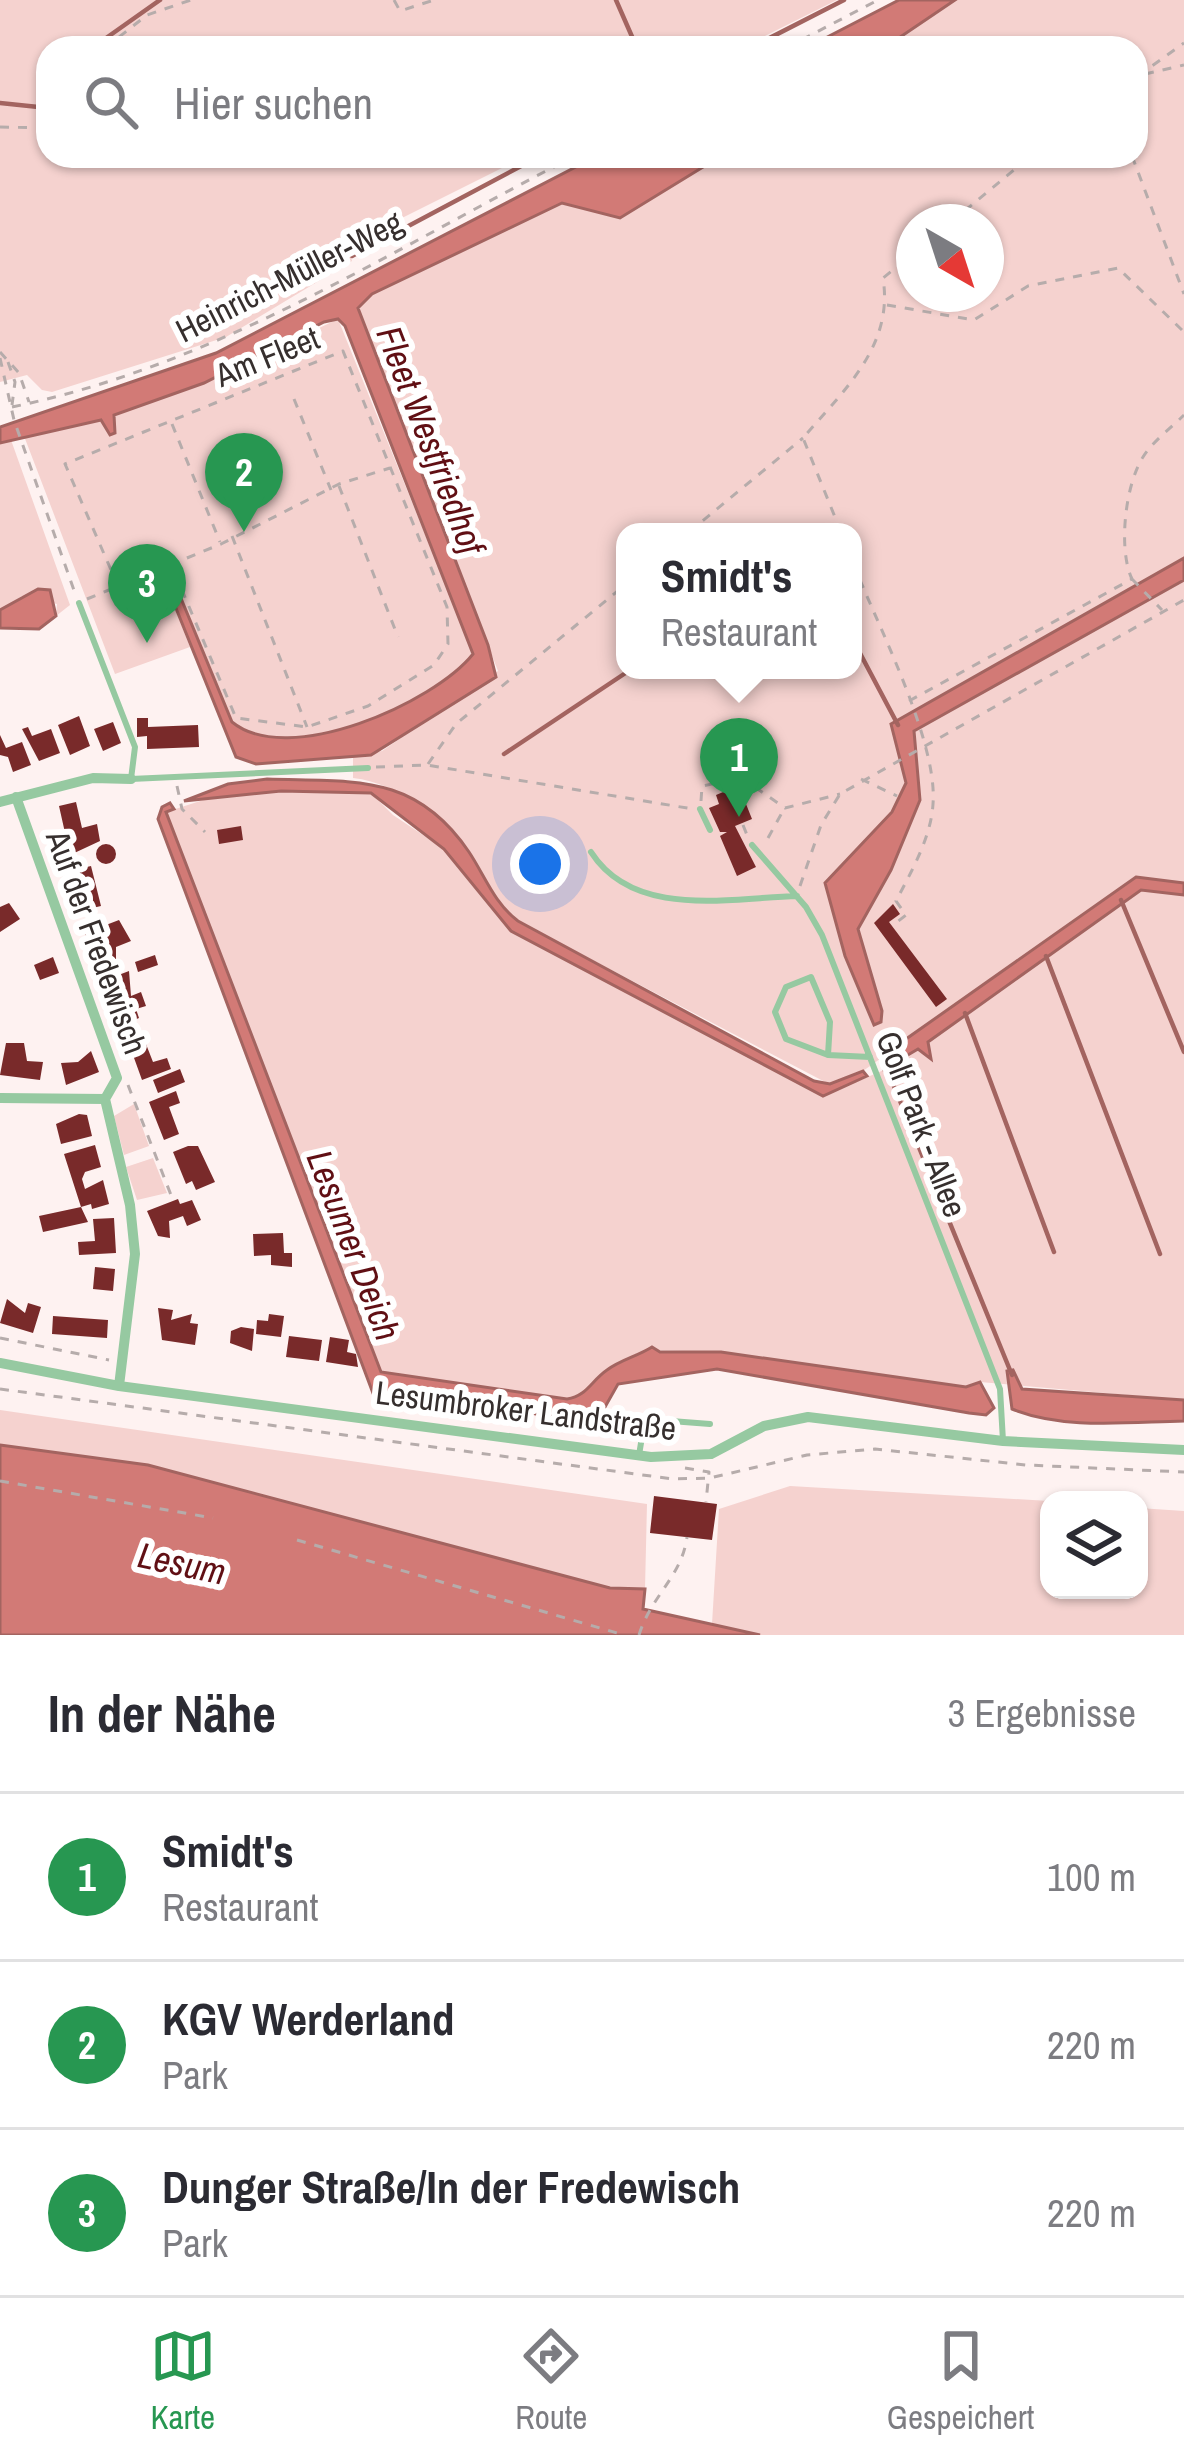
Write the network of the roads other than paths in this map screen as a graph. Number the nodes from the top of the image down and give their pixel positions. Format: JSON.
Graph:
{"nodes":[{"id":1,"x":79,"y":603,"type":"road end"},
{"id":2,"x":368,"y":768,"type":"road end"},
{"id":3,"x":131,"y":778,"type":"junction"},
{"id":4,"x":16,"y":797,"type":"junction"},
{"id":5,"x":0,"y":802,"type":"edge"},
{"id":6,"x":700,"y":809,"type":"road end"},
{"id":7,"x":710,"y":830,"type":"dead end"},
{"id":8,"x":752,"y":844,"type":"dead end"},
{"id":9,"x":591,"y":852,"type":"dead end"},
{"id":10,"x":796,"y":896,"type":"junction"},
{"id":11,"x":828,"y":1055,"type":"junction"},
{"id":12,"x":870,"y":1057,"type":"junction"},
{"id":13,"x":0,"y":1098,"type":"edge"},
{"id":14,"x":105,"y":1099,"type":"junction"},
{"id":15,"x":0,"y":1364,"type":"edge"},
{"id":16,"x":119,"y":1386,"type":"junction"},
{"id":17,"x":710,"y":1424,"type":"dead end"},
{"id":18,"x":1003,"y":1441,"type":"junction"},
{"id":19,"x":1184,"y":1450,"type":"edge"},
{"id":20,"x":639,"y":1455,"type":"junction"}],
"edges":[{"from":1,"to":3,"type":"lane"},
{"from":2,"to":3,"type":"lane"},
{"from":3,"to":4,"type":"street"},
{"from":4,"to":5,"type":"street"},
{"from":4,"to":14,"type":"street","name":"Auf der Fredewisch"},
{"from":6,"to":7,"type":"lane"},
{"from":8,"to":10,"type":"lane","name":"Golf Park - Allee"},
{"from":9,"to":10,"type":"lane"},
{"from":10,"to":12,"type":"lane","name":"Golf Park - Allee"},
{"from":11,"to":11,"type":"lane"},
{"from":11,"to":12,"type":"lane"},
{"from":12,"to":18,"type":"lane","name":"Golf Park - Allee"},
{"from":13,"to":14,"type":"street"},
{"from":14,"to":16,"type":"street","name":"Auf der Fredewisch"},
{"from":15,"to":16,"type":"street","name":"Lesumbroker Landstraße"},
{"from":16,"to":20,"type":"street","name":"Lesumbroker Landstraße"},
{"from":17,"to":20,"type":"lane"},
{"from":18,"to":19,"type":"street","name":"Lesumbroker Landstraße"},
{"from":18,"to":20,"type":"street","name":"Lesumbroker Landstraße"}]}
